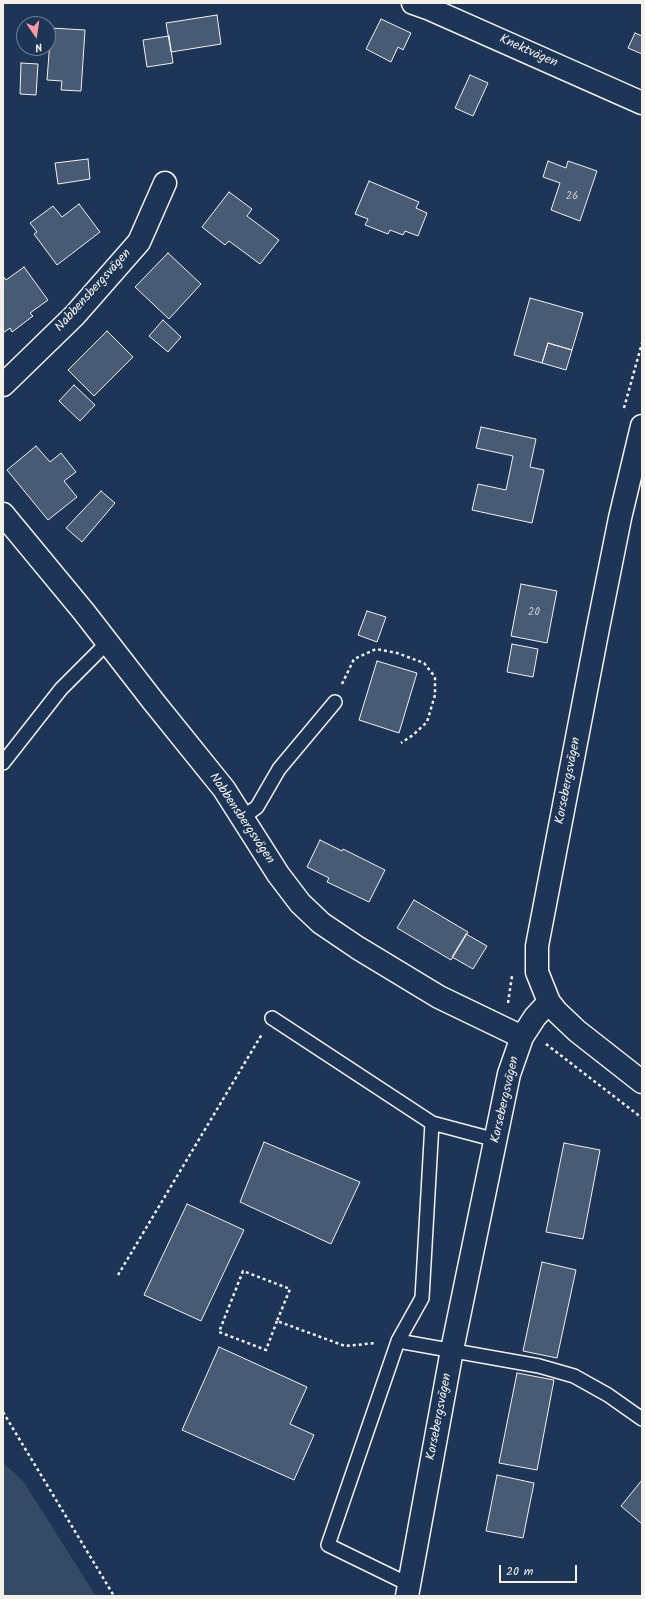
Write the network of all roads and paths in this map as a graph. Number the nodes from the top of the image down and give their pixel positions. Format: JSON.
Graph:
{"nodes":[{"id":1,"x":413,"y":3,"type":"edge"},
{"id":2,"x":642,"y":103,"type":"edge"},
{"id":3,"x":165,"y":183,"type":"dead end"},
{"id":4,"x":3,"y":385,"type":"edge"},
{"id":5,"x":642,"y":426,"type":"edge"},
{"id":6,"x":3,"y":514,"type":"edge"},
{"id":7,"x":107,"y":643,"type":"junction"},
{"id":8,"x":335,"y":702,"type":"joint"},
{"id":9,"x":401,"y":743,"type":"dead end"},
{"id":10,"x":3,"y":763,"type":"edge"},
{"id":11,"x":242,"y":818,"type":"junction"},
{"id":12,"x":549,"y":1002,"type":"junction"},
{"id":13,"x":272,"y":1018,"type":"joint"},
{"id":14,"x":522,"y":1037,"type":"junction"},
{"id":15,"x":642,"y":1082,"type":"edge"},
{"id":16,"x":432,"y":1122,"type":"junction"},
{"id":17,"x":496,"y":1140,"type":"junction"},
{"id":18,"x":118,"y":1275,"type":"dead end"},
{"id":19,"x":277,"y":1322,"type":"junction"},
{"id":20,"x":398,"y":1341,"type":"junction"},
{"id":21,"x":452,"y":1350,"type":"junction"},
{"id":22,"x":3,"y":1412,"type":"edge"},
{"id":23,"x":642,"y":1419,"type":"edge"},
{"id":24,"x":408,"y":1590,"type":"edge"},
{"id":25,"x":114,"y":1596,"type":"edge"}],
"edges":[{"from":1,"to":2,"type":"street","name":"Knektvägen"},
{"from":3,"to":4,"type":"street","name":"Nabbensbergsvägen"},
{"from":5,"to":12,"type":"street","name":"Korsebergsvägen"},
{"from":6,"to":7,"type":"street","name":"Nabbensbergsvägen"},
{"from":7,"to":10,"type":"lane"},
{"from":7,"to":11,"type":"street","name":"Nabbensbergsvägen"},
{"from":8,"to":9,"type":"path"},
{"from":8,"to":11,"type":"lane"},
{"from":11,"to":14,"type":"street","name":"Nabbensbergsvägen"},
{"from":12,"to":14,"type":"street","name":"Korsebergsvägen"},
{"from":12,"to":15,"type":"street"},
{"from":13,"to":16,"type":"lane"},
{"from":13,"to":18,"type":"path"},
{"from":14,"to":17,"type":"street","name":"Korsebergsvägen"},
{"from":16,"to":17,"type":"lane"},
{"from":16,"to":20,"type":"lane"},
{"from":17,"to":21,"type":"street","name":"Korsebergsvägen"},
{"from":19,"to":19,"type":"path"},
{"from":19,"to":20,"type":"path"},
{"from":20,"to":21,"type":"lane"},
{"from":20,"to":24,"type":"lane"},
{"from":21,"to":23,"type":"lane"},
{"from":21,"to":24,"type":"street","name":"Korsebergsvägen"},
{"from":22,"to":25,"type":"path"}]}
